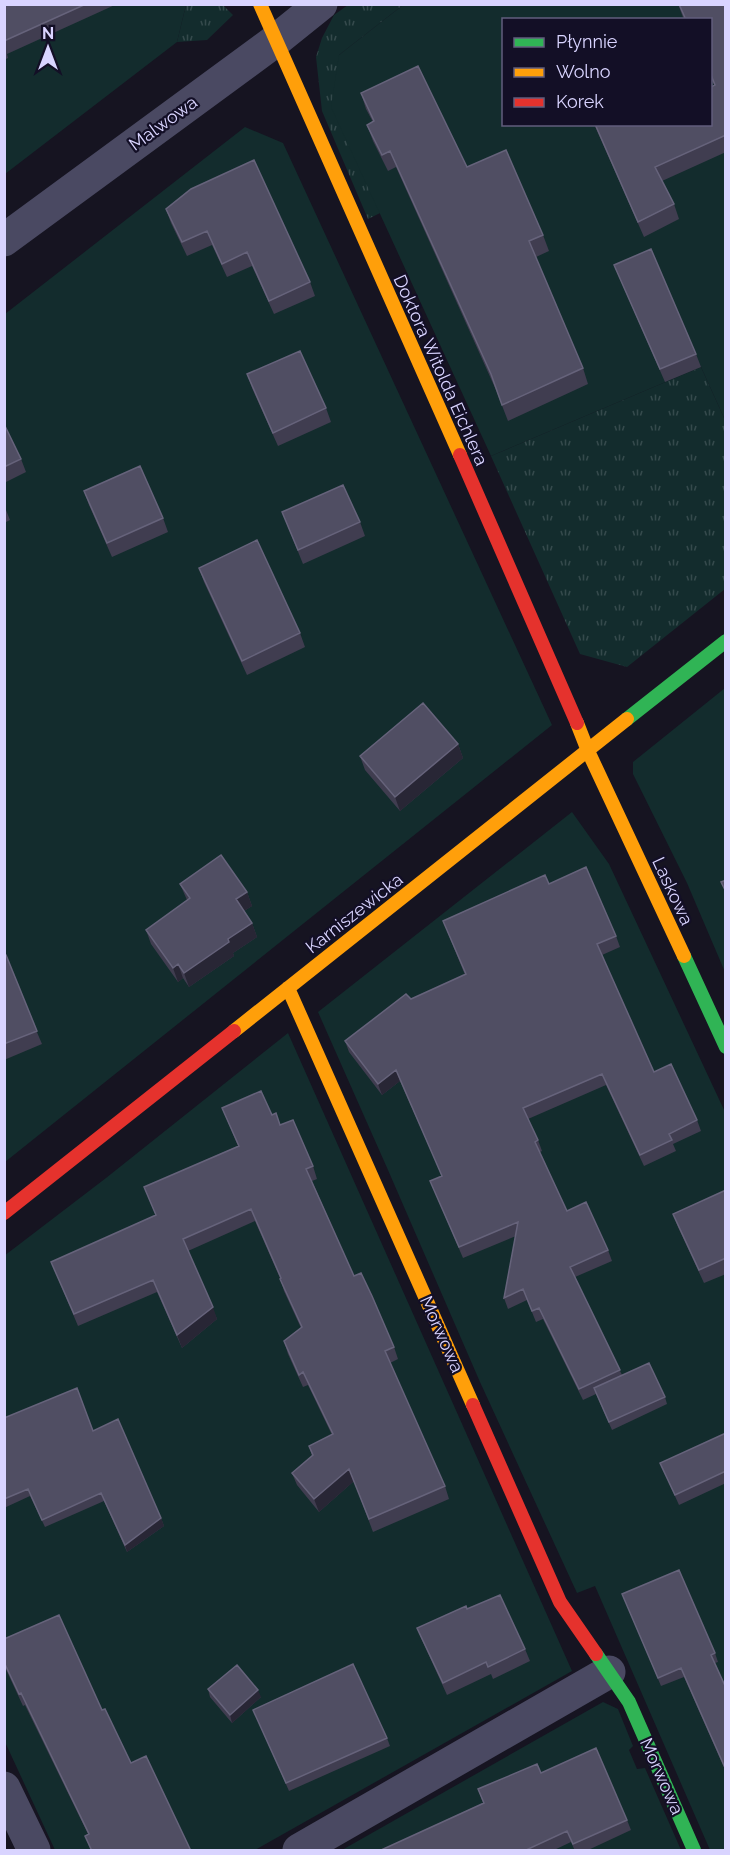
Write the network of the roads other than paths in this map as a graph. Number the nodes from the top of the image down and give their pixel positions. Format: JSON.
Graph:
{"nodes":[{"id":1,"x":260,"y":4,"type":"edge"},
{"id":2,"x":321,"y":4,"type":"edge"},
{"id":3,"x":275,"y":40,"type":"junction"},
{"id":4,"x":4,"y":240,"type":"edge"},
{"id":5,"x":726,"y":641,"type":"edge"},
{"id":6,"x":588,"y":751,"type":"junction"},
{"id":7,"x":288,"y":988,"type":"junction"},
{"id":8,"x":726,"y":1047,"type":"edge"},
{"id":9,"x":4,"y":1213,"type":"edge"},
{"id":10,"x":609,"y":1672,"type":"junction"},
{"id":11,"x":4,"y":1788,"type":"edge"},
{"id":12,"x":33,"y":1851,"type":"edge"},
{"id":13,"x":299,"y":1851,"type":"edge"},
{"id":14,"x":694,"y":1851,"type":"edge"}],
"edges":[{"from":1,"to":3,"type":"street","name":"Doktora Witolda Eichlera"},
{"from":2,"to":3,"type":"street","name":"Malwowa"},
{"from":3,"to":4,"type":"street","name":"Malwowa"},
{"from":3,"to":6,"type":"street","name":"Doktora Witolda Eichlera"},
{"from":5,"to":6,"type":"street","name":"Karniszewicka"},
{"from":6,"to":7,"type":"street","name":"Karniszewicka"},
{"from":6,"to":8,"type":"street","name":"Laskowa"},
{"from":7,"to":9,"type":"street","name":"Karniszewicka"},
{"from":7,"to":10,"type":"street","name":"Morwowa"},
{"from":10,"to":13,"type":"street"},
{"from":10,"to":14,"type":"street","name":"Morwowa"},
{"from":11,"to":12,"type":"street"}]}
